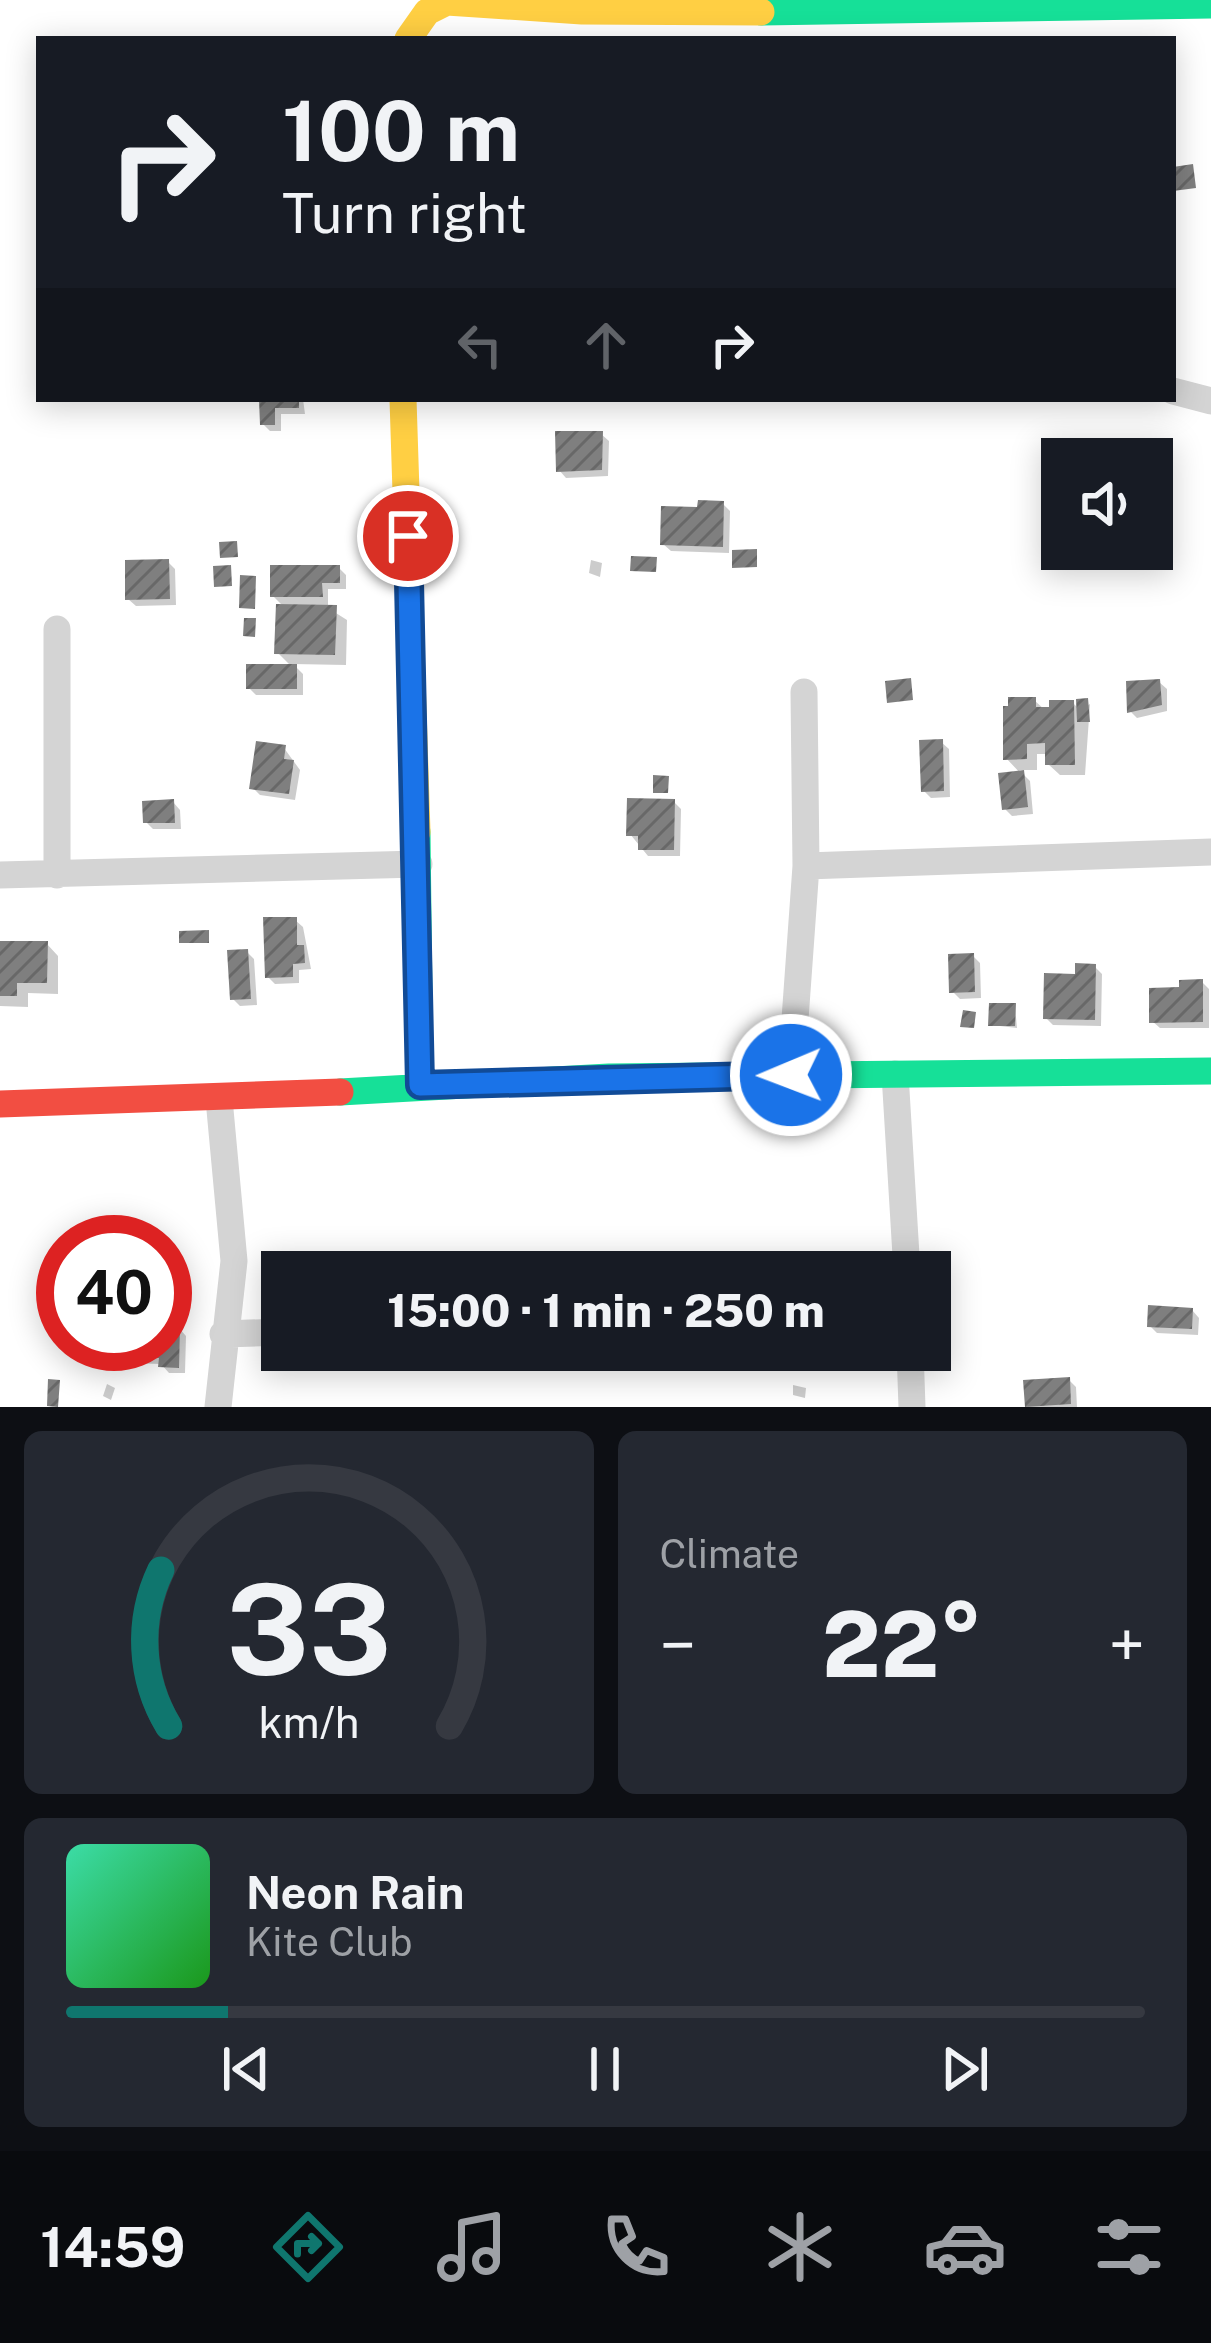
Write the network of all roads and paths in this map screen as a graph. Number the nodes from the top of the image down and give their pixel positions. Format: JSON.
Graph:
{"nodes":[{"id":1,"x":925,"y":3,"type":"edge"},
{"id":2,"x":583,"y":5,"type":"edge"},
{"id":3,"x":1211,"y":5,"type":"edge"},
{"id":4,"x":410,"y":36,"type":"edge"},
{"id":5,"x":1176,"y":392,"type":"edge"},
{"id":6,"x":1211,"y":401,"type":"edge"},
{"id":7,"x":403,"y":402,"type":"edge"},
{"id":8,"x":57,"y":628,"type":"dead end"},
{"id":9,"x":804,"y":692,"type":"dead end"},
{"id":10,"x":1211,"y":852,"type":"edge"},
{"id":11,"x":419,"y":864,"type":"junction"},
{"id":12,"x":806,"y":866,"type":"junction"},
{"id":13,"x":0,"y":874,"type":"edge"},
{"id":14,"x":57,"y":874,"type":"junction"},
{"id":15,"x":1211,"y":1071,"type":"edge"},
{"id":16,"x":791,"y":1075,"type":"junction"},
{"id":17,"x":895,"y":1075,"type":"junction"},
{"id":18,"x":420,"y":1085,"type":"junction"},
{"id":19,"x":219,"y":1099,"type":"junction"},
{"id":20,"x":0,"y":1104,"type":"edge"},
{"id":21,"x":907,"y":1251,"type":"edge"},
{"id":22,"x":261,"y":1333,"type":"edge"},
{"id":23,"x":223,"y":1334,"type":"junction"},
{"id":24,"x":911,"y":1371,"type":"edge"},
{"id":25,"x":218,"y":1407,"type":"edge"},
{"id":26,"x":912,"y":1407,"type":"edge"}],
"edges":[{"from":1,"to":2,"type":"street"},
{"from":1,"to":3,"type":"street"},
{"from":2,"to":4,"type":"street"},
{"from":5,"to":6,"type":"street"},
{"from":7,"to":11,"type":"street"},
{"from":8,"to":14,"type":"street"},
{"from":9,"to":12,"type":"street"},
{"from":10,"to":12,"type":"street"},
{"from":11,"to":14,"type":"street"},
{"from":11,"to":18,"type":"street"},
{"from":12,"to":16,"type":"street"},
{"from":13,"to":14,"type":"street"},
{"from":15,"to":17,"type":"street"},
{"from":16,"to":17,"type":"street"},
{"from":16,"to":18,"type":"street"},
{"from":17,"to":21,"type":"street"},
{"from":18,"to":19,"type":"street"},
{"from":19,"to":20,"type":"street"},
{"from":19,"to":23,"type":"street"},
{"from":22,"to":23,"type":"street"},
{"from":23,"to":25,"type":"street"},
{"from":24,"to":26,"type":"street"}]}
